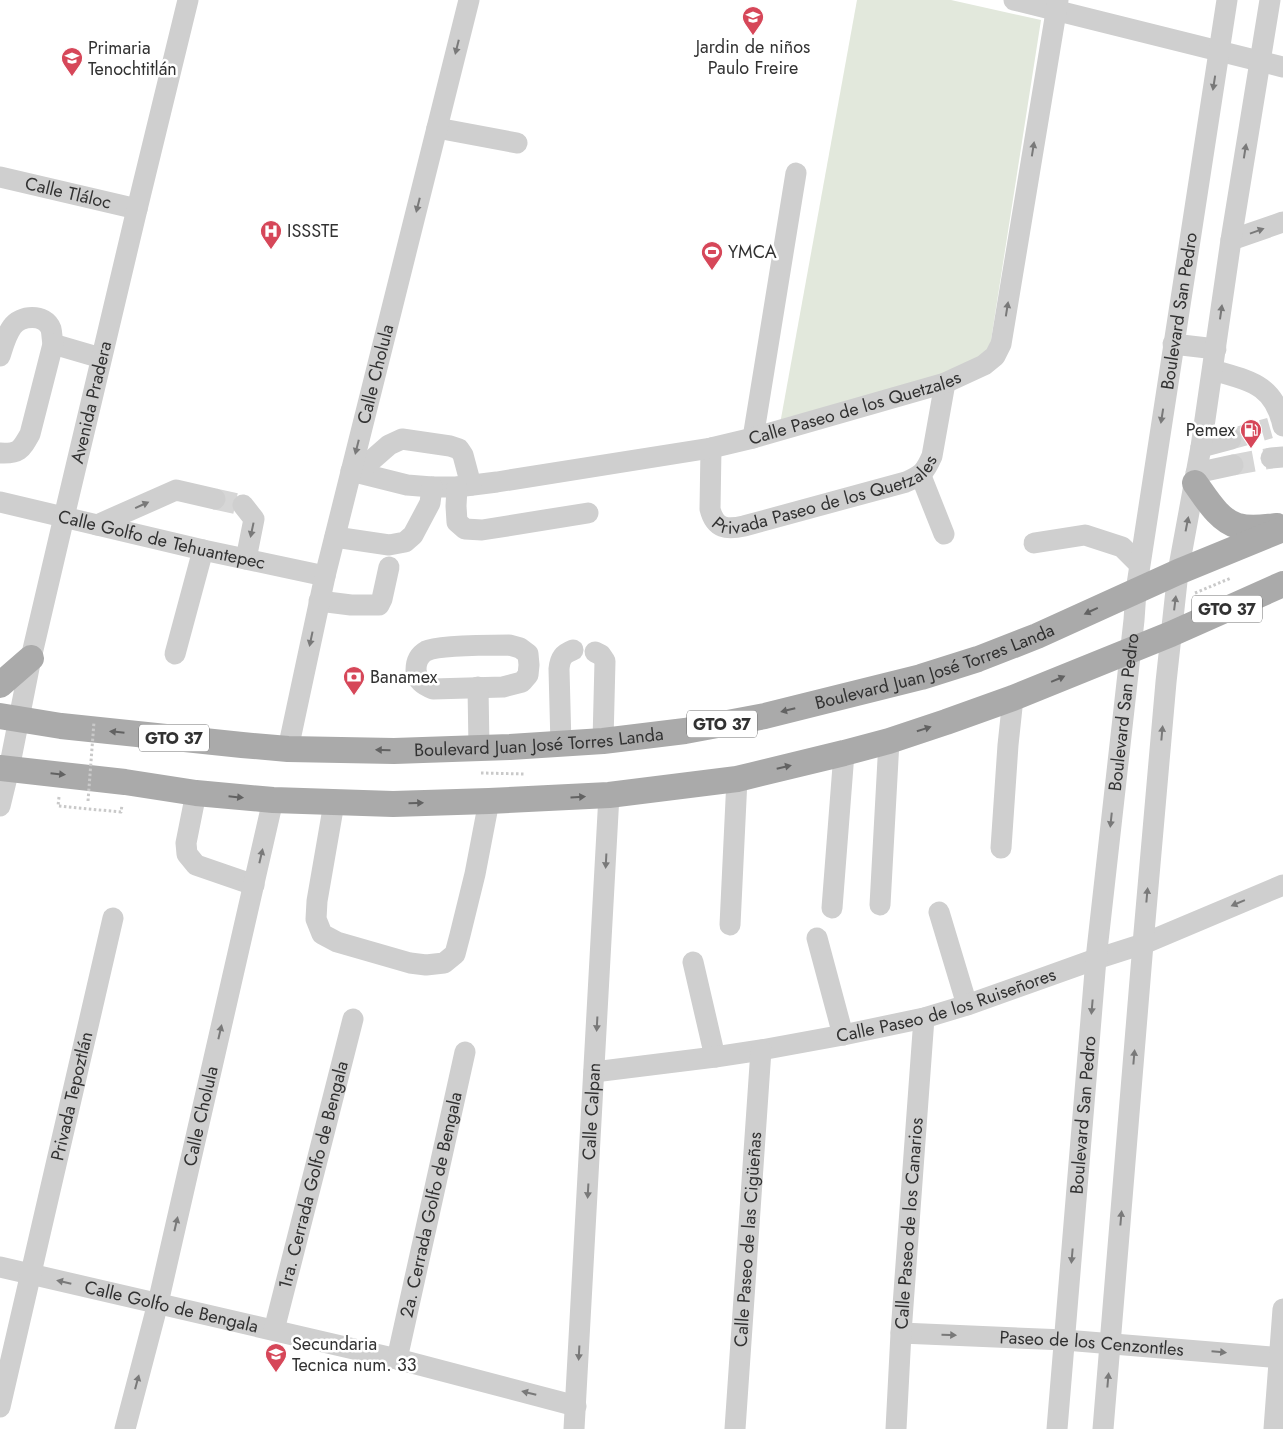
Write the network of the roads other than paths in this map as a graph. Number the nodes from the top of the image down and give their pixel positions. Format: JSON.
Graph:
{"nodes":[{"id":1,"x":188,"y":0,"type":"edge"},
{"id":2,"x":469,"y":0,"type":"edge"},
{"id":3,"x":1014,"y":0,"type":"edge"},
{"id":4,"x":1227,"y":0,"type":"edge"},
{"id":5,"x":1270,"y":0,"type":"edge"},
{"id":6,"x":1057,"y":5,"type":"edge"},
{"id":7,"x":1219,"y":50,"type":"junction"},
{"id":8,"x":1259,"y":62,"type":"junction"},
{"id":9,"x":1283,"y":67,"type":"edge"},
{"id":10,"x":437,"y":128,"type":"junction"},
{"id":11,"x":517,"y":143,"type":"dead end"},
{"id":12,"x":796,"y":173,"type":"dead end"},
{"id":13,"x":1,"y":180,"type":"edge"},
{"id":14,"x":136,"y":209,"type":"junction"},
{"id":15,"x":1283,"y":222,"type":"edge"},
{"id":16,"x":1231,"y":240,"type":"junction"},
{"id":17,"x":53,"y":344,"type":"junction"},
{"id":18,"x":1173,"y":344,"type":"junction"},
{"id":19,"x":1216,"y":349,"type":"junction"},
{"id":20,"x":0,"y":356,"type":"edge"},
{"id":21,"x":101,"y":358,"type":"junction"},
{"id":22,"x":1212,"y":370,"type":"junction"},
{"id":23,"x":945,"y":383,"type":"junction"},
{"id":24,"x":1279,"y":426,"type":"edge"},
{"id":25,"x":753,"y":438,"type":"junction"},
{"id":26,"x":1232,"y":439,"type":"tunnel mouth"},
{"id":27,"x":1201,"y":447,"type":"junction"},
{"id":28,"x":711,"y":448,"type":"junction"},
{"id":29,"x":0,"y":453,"type":"edge"},
{"id":30,"x":1233,"y":465,"type":"tunnel mouth"},
{"id":31,"x":354,"y":472,"type":"junction"},
{"id":32,"x":921,"y":476,"type":"junction"},
{"id":33,"x":1195,"y":478,"type":"junction"},
{"id":34,"x":464,"y":486,"type":"junction"},
{"id":35,"x":432,"y":487,"type":"junction"},
{"id":36,"x":215,"y":499,"type":"tunnel mouth"},
{"id":37,"x":0,"y":502,"type":"edge"},
{"id":38,"x":243,"y":505,"type":"dead end"},
{"id":39,"x":588,"y":513,"type":"dead end"},
{"id":40,"x":64,"y":517,"type":"junction"},
{"id":41,"x":97,"y":525,"type":"junction"},
{"id":42,"x":1283,"y":525,"type":"edge"},
{"id":43,"x":1283,"y":529,"type":"edge"},
{"id":44,"x":944,"y":534,"type":"dead end"},
{"id":45,"x":335,"y":537,"type":"junction"},
{"id":46,"x":1034,"y":543,"type":"dead end"},
{"id":47,"x":202,"y":550,"type":"junction"},
{"id":48,"x":246,"y":559,"type":"junction"},
{"id":49,"x":1140,"y":564,"type":"junction"},
{"id":50,"x":388,"y":567,"type":"dead end"},
{"id":51,"x":1178,"y":572,"type":"junction"},
{"id":52,"x":325,"y":576,"type":"junction"},
{"id":53,"x":1283,"y":584,"type":"edge"},
{"id":54,"x":1136,"y":591,"type":"junction"},
{"id":55,"x":319,"y":601,"type":"junction"},
{"id":56,"x":1171,"y":634,"type":"junction"},
{"id":57,"x":1130,"y":649,"type":"junction"},
{"id":58,"x":573,"y":650,"type":"dead end"},
{"id":59,"x":595,"y":652,"type":"dead end"},
{"id":60,"x":175,"y":654,"type":"dead end"},
{"id":61,"x":31,"y":658,"type":"junction"},
{"id":62,"x":0,"y":685,"type":"edge"},
{"id":63,"x":478,"y":687,"type":"junction"},
{"id":64,"x":1013,"y":698,"type":"junction"},
{"id":65,"x":9,"y":717,"type":"edge"},
{"id":66,"x":603,"y":741,"type":"junction"},
{"id":67,"x":889,"y":741,"type":"junction"},
{"id":68,"x":561,"y":745,"type":"junction"},
{"id":69,"x":288,"y":748,"type":"junction"},
{"id":70,"x":479,"y":748,"type":"junction"},
{"id":71,"x":844,"y":753,"type":"junction"},
{"id":72,"x":5,"y":769,"type":"edge"},
{"id":73,"x":737,"y":779,"type":"junction"},
{"id":74,"x":196,"y":793,"type":"junction"},
{"id":75,"x":609,"y":795,"type":"junction"},
{"id":76,"x":273,"y":800,"type":"junction"},
{"id":77,"x":489,"y":801,"type":"junction"},
{"id":78,"x":334,"y":803,"type":"junction"},
{"id":79,"x":0,"y":806,"type":"edge"},
{"id":80,"x":1001,"y":848,"type":"dead end"},
{"id":81,"x":1283,"y":884,"type":"edge"},
{"id":82,"x":254,"y":885,"type":"junction"},
{"id":83,"x":880,"y":905,"type":"dead end"},
{"id":84,"x":832,"y":908,"type":"dead end"},
{"id":85,"x":939,"y":912,"type":"dead end"},
{"id":86,"x":113,"y":918,"type":"dead end"},
{"id":87,"x":730,"y":926,"type":"dead end"},
{"id":88,"x":817,"y":938,"type":"dead end"},
{"id":89,"x":1143,"y":944,"type":"junction"},
{"id":90,"x":1096,"y":959,"type":"junction"},
{"id":91,"x":693,"y":962,"type":"dead end"},
{"id":92,"x":967,"y":1005,"type":"junction"},
{"id":93,"x":924,"y":1018,"type":"junction"},
{"id":94,"x":353,"y":1020,"type":"dead end"},
{"id":95,"x":842,"y":1036,"type":"junction"},
{"id":96,"x":761,"y":1050,"type":"junction"},
{"id":97,"x":466,"y":1052,"type":"dead end"},
{"id":98,"x":715,"y":1057,"type":"junction"},
{"id":99,"x":594,"y":1072,"type":"junction"},
{"id":100,"x":0,"y":1267,"type":"edge"},
{"id":101,"x":30,"y":1274,"type":"junction"},
{"id":102,"x":158,"y":1303,"type":"junction"},
{"id":103,"x":1283,"y":1309,"type":"edge"},
{"id":104,"x":274,"y":1330,"type":"junction"},
{"id":105,"x":901,"y":1333,"type":"junction"},
{"id":106,"x":1065,"y":1340,"type":"junction"},
{"id":107,"x":1111,"y":1343,"type":"junction"},
{"id":108,"x":1281,"y":1358,"type":"edge"},
{"id":109,"x":397,"y":1359,"type":"junction"},
{"id":110,"x":576,"y":1406,"type":"junction"},
{"id":111,"x":0,"y":1407,"type":"edge"},
{"id":112,"x":125,"y":1429,"type":"edge"},
{"id":113,"x":574,"y":1429,"type":"edge"},
{"id":114,"x":736,"y":1429,"type":"edge"},
{"id":115,"x":896,"y":1429,"type":"edge"},
{"id":116,"x":1058,"y":1429,"type":"edge"},
{"id":117,"x":1104,"y":1429,"type":"edge"},
{"id":118,"x":1274,"y":1429,"type":"edge"}],
"edges":[{"from":1,"to":14,"type":"street","name":"Avenida Pradera"},
{"from":2,"to":10,"type":"street","name":"Calle Cholula","one_way":true},
{"from":3,"to":6,"type":"street"},
{"from":4,"to":7,"type":"street","name":"Boulevard San Pedro"},
{"from":5,"to":8,"type":"street"},
{"from":6,"to":7,"type":"street"},
{"from":23,"to":6,"type":"street","name":"Calle Paseo de los Quetzales","one_way":true},
{"from":7,"to":8,"type":"street"},
{"from":7,"to":18,"type":"street","name":"Boulevard San Pedro","one_way":true},
{"from":8,"to":9,"type":"street"},
{"from":16,"to":8,"type":"street","one_way":true},
{"from":10,"to":11,"type":"street"},
{"from":10,"to":31,"type":"street","name":"Calle Cholula","one_way":true},
{"from":12,"to":25,"type":"street"},
{"from":13,"to":14,"type":"street","name":"Calle Tláloc"},
{"from":14,"to":21,"type":"street","name":"Avenida Pradera"},
{"from":16,"to":15,"type":"street","one_way":true},
{"from":19,"to":16,"type":"street","one_way":true},
{"from":17,"to":20,"type":"street"},
{"from":17,"to":21,"type":"street"},
{"from":17,"to":29,"type":"street"},
{"from":18,"to":19,"type":"street"},
{"from":18,"to":49,"type":"street","name":"Boulevard San Pedro","one_way":true},
{"from":19,"to":22,"type":"street"},
{"from":21,"to":40,"type":"street","name":"Avenida Pradera"},
{"from":22,"to":24,"type":"street"},
{"from":22,"to":27,"type":"street"},
{"from":23,"to":25,"type":"street","name":"Calle Paseo de los Quetzales"},
{"from":23,"to":32,"type":"street","name":"Privada Paseo de los Quetzales"},
{"from":25,"to":28,"type":"street","name":"Calle Paseo de los Quetzales"},
{"from":26,"to":27,"type":"street"},
{"from":27,"to":33,"type":"street"},
{"from":28,"to":32,"type":"street","name":"Privada Paseo de los Quetzales"},
{"from":28,"to":34,"type":"street","name":"Calle Paseo de los Quetzales"},
{"from":30,"to":33,"type":"street"},
{"from":31,"to":34,"type":"street"},
{"from":31,"to":35,"type":"street","name":"Calle Paseo de los Quetzales"},
{"from":31,"to":45,"type":"street","name":"Calle Cholula"},
{"from":32,"to":44,"type":"street"},
{"from":33,"to":42,"type":"main road"},
{"from":51,"to":33,"type":"street","one_way":true},
{"from":34,"to":35,"type":"street","name":"Calle Paseo de los Quetzales"},
{"from":34,"to":39,"type":"street"},
{"from":35,"to":45,"type":"street"},
{"from":41,"to":36,"type":"street","one_way":true},
{"from":37,"to":40,"type":"street","name":"Calle Golfo de Tehuantepec"},
{"from":38,"to":48,"type":"street","one_way":true},
{"from":40,"to":41,"type":"street","name":"Calle Golfo de Tehuantepec"},
{"from":40,"to":61,"type":"street","name":"Avenida Pradera"},
{"from":41,"to":47,"type":"street","name":"Calle Golfo de Tehuantepec"},
{"from":43,"to":51,"type":"main road","name":"Boulevard Juan José Torres Landa","number":"GTO 37"},
{"from":45,"to":52,"type":"street","name":"Calle Cholula"},
{"from":46,"to":49,"type":"street"},
{"from":47,"to":48,"type":"street","name":"Calle Golfo de Tehuantepec"},
{"from":47,"to":60,"type":"street"},
{"from":48,"to":52,"type":"street","name":"Calle Golfo de Tehuantepec"},
{"from":49,"to":54,"type":"street","name":"Boulevard San Pedro"},
{"from":50,"to":55,"type":"street"},
{"from":51,"to":54,"type":"main road","name":"Boulevard Juan José Torres Landa","number":"GTO 37"},
{"from":56,"to":51,"type":"street","one_way":true},
{"from":52,"to":55,"type":"street","name":"Calle Cholula"},
{"from":53,"to":56,"type":"main road","number":"GTO 37"},
{"from":54,"to":57,"type":"street","name":"Boulevard San Pedro"},
{"from":54,"to":66,"type":"main road","name":"Boulevard Juan José Torres Landa","number":"GTO 37","one_way":true},
{"from":55,"to":69,"type":"street","name":"Calle Cholula","one_way":true},
{"from":56,"to":57,"type":"main road","number":"GTO 37"},
{"from":89,"to":56,"type":"street","one_way":true},
{"from":64,"to":57,"type":"main road","number":"GTO 37","one_way":true},
{"from":57,"to":90,"type":"street","name":"Boulevard San Pedro","one_way":true},
{"from":58,"to":68,"type":"street"},
{"from":59,"to":66,"type":"street"},
{"from":61,"to":62,"type":"main road"},
{"from":61,"to":65,"type":"street","name":"Avenida Pradera"},
{"from":63,"to":63,"type":"street"},
{"from":63,"to":70,"type":"street"},
{"from":67,"to":64,"type":"main road","number":"GTO 37","one_way":true},
{"from":64,"to":80,"type":"street"},
{"from":69,"to":65,"type":"main road","name":"Boulevard Juan José Torres Landa","number":"GTO 37","one_way":true},
{"from":65,"to":72,"type":"street","name":"Avenida Pradera"},
{"from":66,"to":68,"type":"main road","name":"Boulevard Juan José Torres Landa","number":"GTO 37"},
{"from":67,"to":71,"type":"main road","number":"GTO 37"},
{"from":67,"to":83,"type":"street"},
{"from":68,"to":70,"type":"main road","name":"Boulevard Juan José Torres Landa","number":"GTO 37"},
{"from":70,"to":69,"type":"main road","name":"Boulevard Juan José Torres Landa","number":"GTO 37","one_way":true},
{"from":73,"to":71,"type":"main road","number":"GTO 37","one_way":true},
{"from":71,"to":84,"type":"street"},
{"from":72,"to":74,"type":"main road","number":"GTO 37","one_way":true},
{"from":72,"to":79,"type":"street","name":"Avenida Pradera"},
{"from":73,"to":75,"type":"main road","number":"GTO 37"},
{"from":73,"to":87,"type":"street"},
{"from":74,"to":76,"type":"main road","number":"GTO 37","one_way":true},
{"from":74,"to":82,"type":"street"},
{"from":77,"to":75,"type":"main road","number":"GTO 37","one_way":true},
{"from":75,"to":99,"type":"street","name":"Calle Calpan","one_way":true},
{"from":76,"to":78,"type":"main road","number":"GTO 37"},
{"from":82,"to":76,"type":"street","name":"Calle Cholula","one_way":true},
{"from":78,"to":77,"type":"main road","number":"GTO 37","one_way":true},
{"from":77,"to":78,"type":"street"},
{"from":81,"to":89,"type":"street","name":"Calle Paseo de los Ruiseñores","one_way":true},
{"from":102,"to":82,"type":"street","name":"Calle Cholula","one_way":true},
{"from":85,"to":92,"type":"street"},
{"from":86,"to":101,"type":"street","name":"Privada Tepoztlán"},
{"from":88,"to":95,"type":"street"},
{"from":89,"to":90,"type":"street","name":"Calle Paseo de los Ruiseñores"},
{"from":107,"to":89,"type":"street","one_way":true},
{"from":90,"to":92,"type":"street","name":"Calle Paseo de los Ruiseñores"},
{"from":90,"to":106,"type":"street","name":"Boulevard San Pedro","one_way":true},
{"from":91,"to":98,"type":"street"},
{"from":92,"to":93,"type":"street","name":"Calle Paseo de los Ruiseñores"},
{"from":93,"to":95,"type":"street","name":"Calle Paseo de los Ruiseñores"},
{"from":93,"to":105,"type":"street","name":"Calle Paseo de los Canarios"},
{"from":94,"to":104,"type":"street","name":"1ra. Cerrada Golfo de Bengala"},
{"from":95,"to":96,"type":"street","name":"Calle Paseo de los Ruiseñores"},
{"from":96,"to":98,"type":"street","name":"Calle Paseo de los Ruiseñores"},
{"from":96,"to":114,"type":"street","name":"Calle Paseo de las Cigüeñas"},
{"from":97,"to":109,"type":"street","name":"2a. Cerrada Golfo de Bengala"},
{"from":98,"to":99,"type":"street","name":"Calle Paseo de los Ruiseñores"},
{"from":99,"to":110,"type":"street","name":"Calle Calpan","one_way":true},
{"from":100,"to":101,"type":"street","name":"Calle Golfo de Bengala"},
{"from":102,"to":101,"type":"street","name":"Calle Golfo de Bengala","one_way":true},
{"from":101,"to":111,"type":"street","name":"Privada Tepoztlán"},
{"from":102,"to":104,"type":"street","name":"Calle Golfo de Bengala"},
{"from":112,"to":102,"type":"street","name":"Calle Cholula","one_way":true},
{"from":103,"to":108,"type":"street"},
{"from":104,"to":109,"type":"street","name":"Calle Golfo de Bengala"},
{"from":105,"to":106,"type":"street","name":"Paseo de los Cenzontles","one_way":true},
{"from":105,"to":115,"type":"street","name":"Calle Paseo de los Canarios"},
{"from":106,"to":107,"type":"street","name":"Paseo de los Cenzontles"},
{"from":106,"to":116,"type":"street","name":"Boulevard San Pedro"},
{"from":107,"to":108,"type":"street","name":"Paseo de los Cenzontles","one_way":true},
{"from":117,"to":107,"type":"street","one_way":true},
{"from":108,"to":118,"type":"street"},
{"from":110,"to":109,"type":"street","name":"Calle Golfo de Bengala","one_way":true},
{"from":110,"to":113,"type":"street","name":"Calle Calpan"}]}
